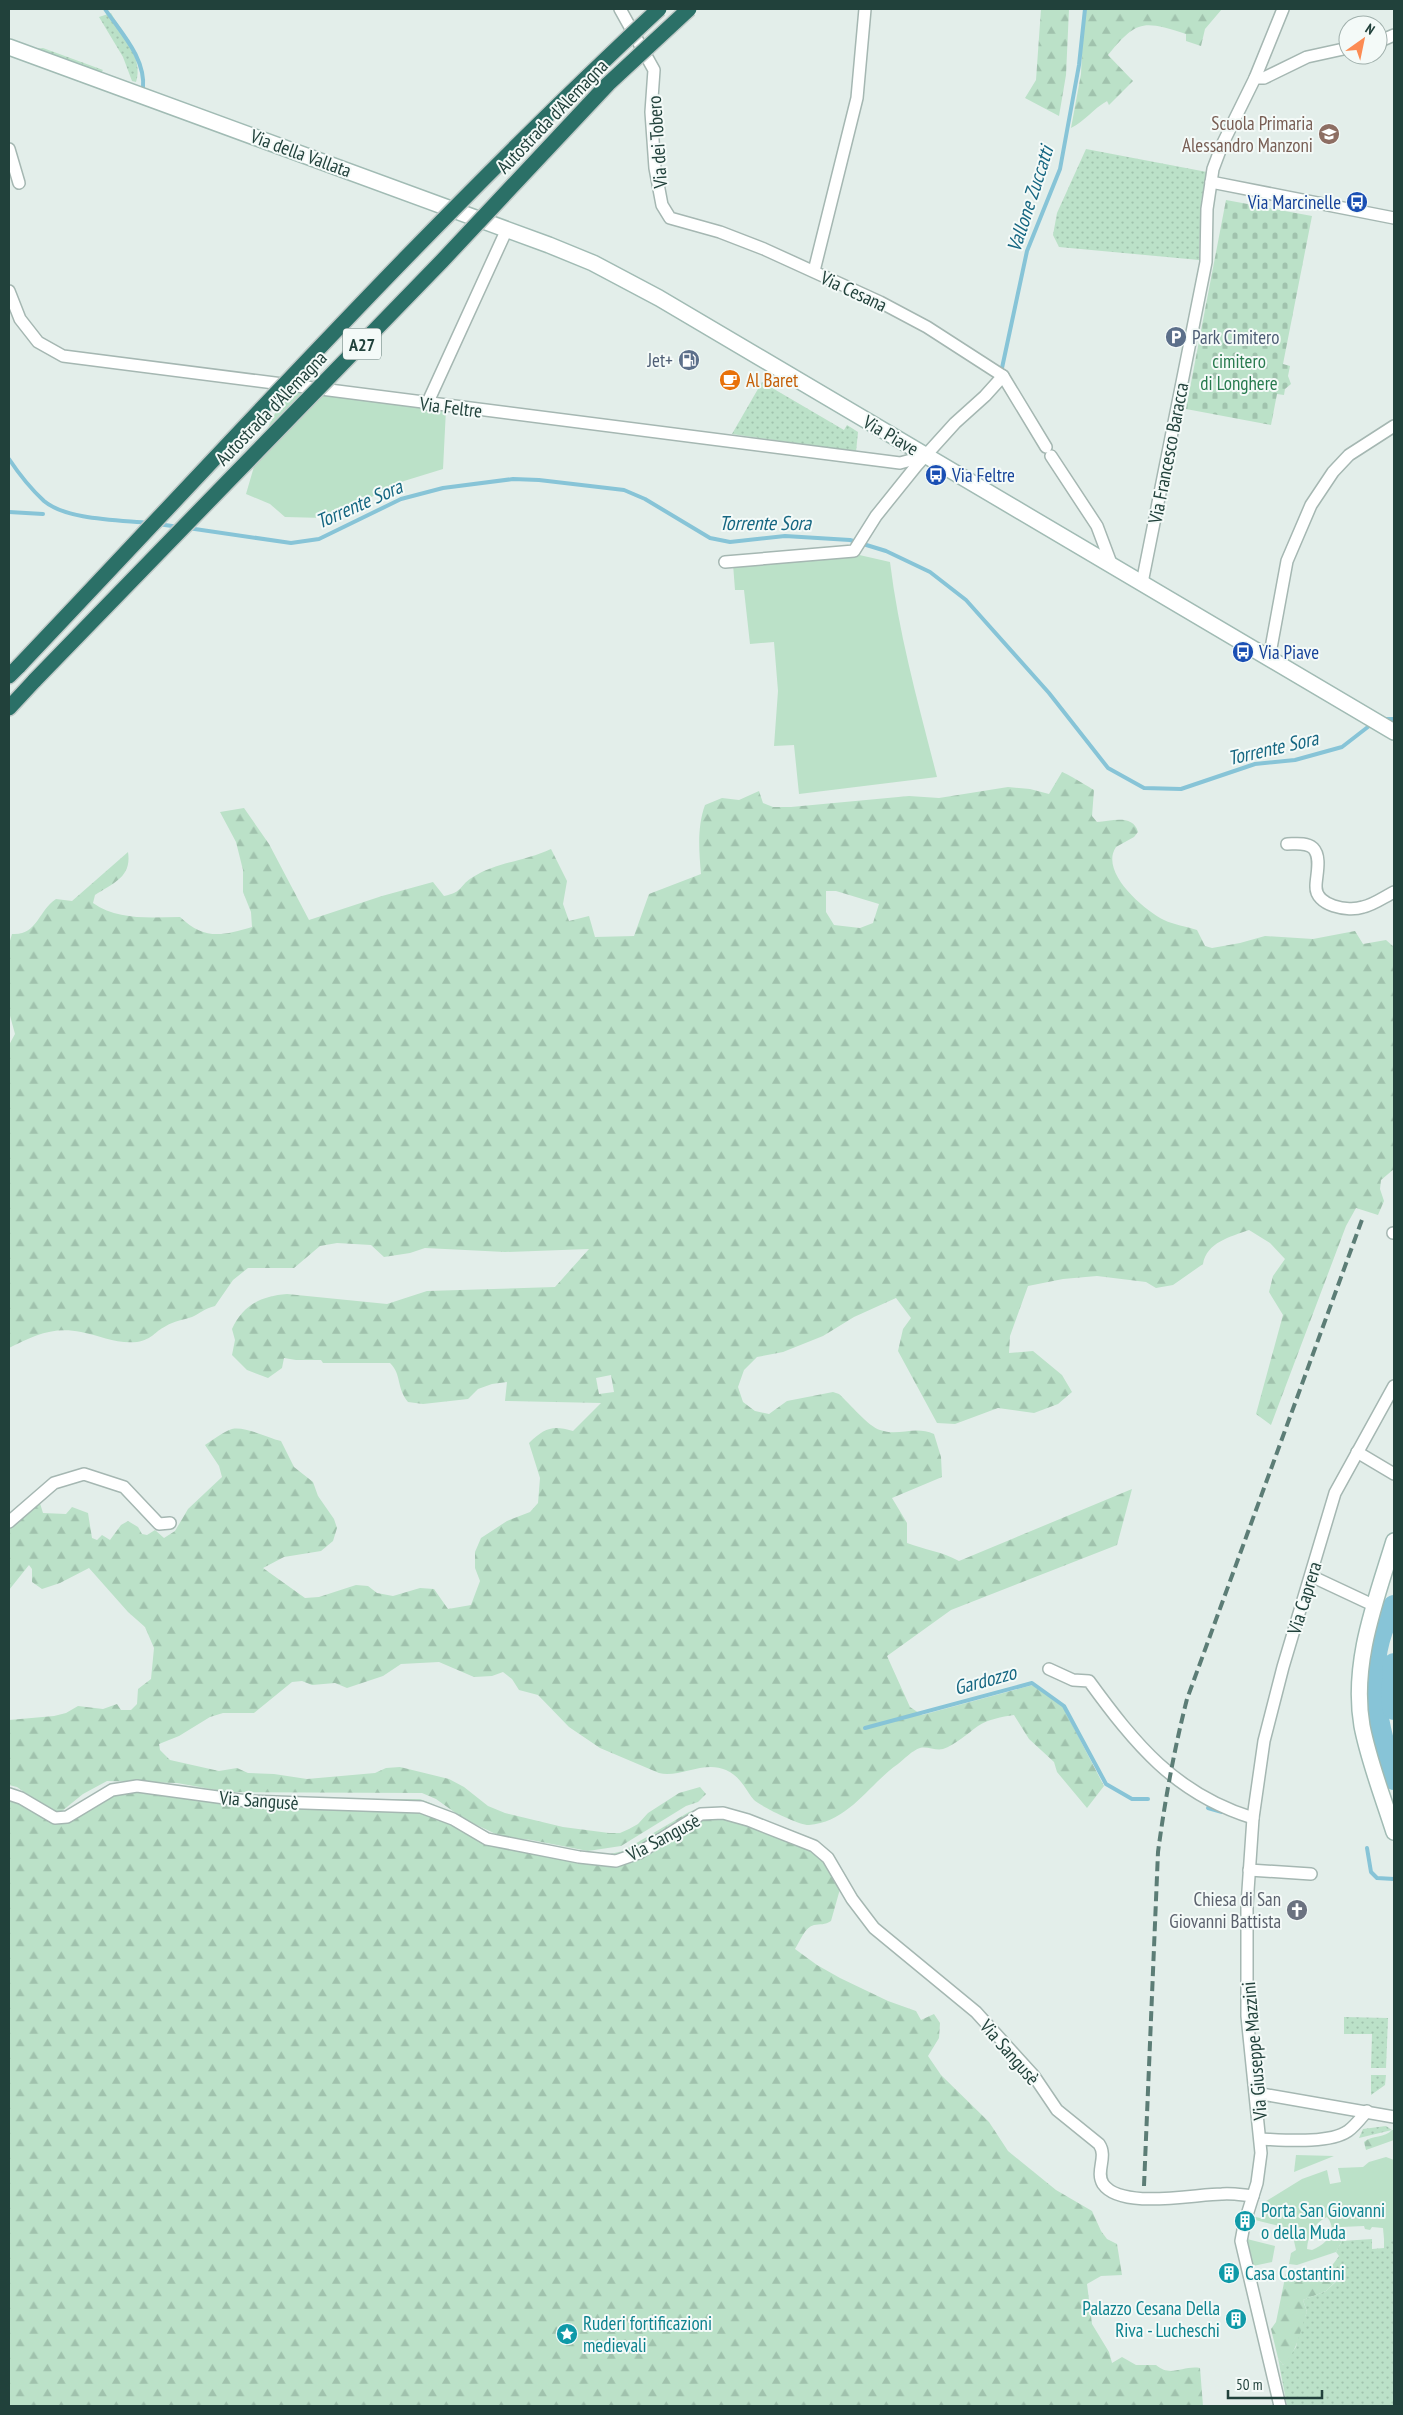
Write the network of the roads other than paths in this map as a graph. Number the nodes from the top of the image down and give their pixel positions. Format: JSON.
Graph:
{"nodes":[{"id":1,"x":620,"y":9,"type":"edge"},
{"id":2,"x":659,"y":9,"type":"edge"},
{"id":3,"x":689,"y":9,"type":"edge"},
{"id":4,"x":865,"y":9,"type":"edge"},
{"id":5,"x":1283,"y":9,"type":"edge"},
{"id":6,"x":9,"y":47,"type":"edge"},
{"id":7,"x":1338,"y":50,"type":"edge"},
{"id":8,"x":1255,"y":78,"type":"junction"},
{"id":9,"x":9,"y":149,"type":"edge"},
{"id":10,"x":1211,"y":182,"type":"junction"},
{"id":11,"x":18,"y":183,"type":"dead end"},
{"id":12,"x":1394,"y":218,"type":"edge"},
{"id":13,"x":507,"y":229,"type":"junction"},
{"id":14,"x":592,"y":263,"type":"joint"},
{"id":15,"x":814,"y":272,"type":"junction"},
{"id":16,"x":9,"y":291,"type":"edge"},
{"id":17,"x":1003,"y":376,"type":"junction"},
{"id":18,"x":427,"y":404,"type":"junction"},
{"id":19,"x":1394,"y":426,"type":"edge"},
{"id":20,"x":926,"y":456,"type":"junction"},
{"id":21,"x":725,"y":562,"type":"dead end"},
{"id":22,"x":1112,"y":566,"type":"junction"},
{"id":23,"x":1142,"y":583,"type":"junction"},
{"id":24,"x":1269,"y":658,"type":"junction"},
{"id":25,"x":14,"y":671,"type":"edge"},
{"id":26,"x":9,"y":708,"type":"edge"},
{"id":27,"x":1394,"y":732,"type":"edge"},
{"id":28,"x":1287,"y":844,"type":"dead end"},
{"id":29,"x":1394,"y":892,"type":"edge"},
{"id":30,"x":1394,"y":1386,"type":"edge"},
{"id":31,"x":1357,"y":1452,"type":"junction"},
{"id":32,"x":1394,"y":1474,"type":"edge"},
{"id":33,"x":9,"y":1522,"type":"edge"},
{"id":34,"x":170,"y":1523,"type":"dead end"},
{"id":35,"x":1394,"y":1541,"type":"edge"},
{"id":36,"x":1311,"y":1576,"type":"junction"},
{"id":37,"x":1374,"y":1606,"type":"junction"},
{"id":38,"x":1048,"y":1669,"type":"dead end"},
{"id":39,"x":9,"y":1794,"type":"edge"},
{"id":40,"x":1253,"y":1821,"type":"junction"},
{"id":41,"x":1394,"y":1832,"type":"edge"},
{"id":42,"x":1249,"y":1870,"type":"junction"},
{"id":43,"x":1311,"y":1874,"type":"dead end"},
{"id":44,"x":1256,"y":2094,"type":"junction"},
{"id":45,"x":1367,"y":2111,"type":"junction"},
{"id":46,"x":1394,"y":2116,"type":"edge"},
{"id":47,"x":1261,"y":2139,"type":"junction"},
{"id":48,"x":1252,"y":2196,"type":"junction"},
{"id":49,"x":1280,"y":2406,"type":"edge"}],
"edges":[{"from":1,"to":15,"type":"street","name":"Via dei Tobero"},
{"from":2,"to":25,"type":"highway","name":"Autostrada d'Alemagna","number":"A27","bridge":true},
{"from":3,"to":26,"type":"highway","name":"Autostrada d'Alemagna","number":"A27","bridge":true},
{"from":4,"to":15,"type":"street","name":"Via Cesana"},
{"from":5,"to":8,"type":"street","name":"Via Francesco Baracca"},
{"from":6,"to":13,"type":"main road","name":"Via della Vallata"},
{"from":7,"to":8,"type":"street"},
{"from":8,"to":10,"type":"street","name":"Via Francesco Baracca"},
{"from":9,"to":11,"type":"street"},
{"from":10,"to":12,"type":"street"},
{"from":10,"to":23,"type":"street","name":"Via Francesco Baracca"},
{"from":13,"to":14,"type":"main road","name":"Via della Vallata"},
{"from":13,"to":18,"type":"street"},
{"from":14,"to":20,"type":"main road","name":"Via Piave"},
{"from":15,"to":17,"type":"street","name":"Via Cesana"},
{"from":16,"to":18,"type":"street","name":"Via Feltre"},
{"from":17,"to":20,"type":"street"},
{"from":17,"to":22,"type":"street"},
{"from":18,"to":20,"type":"street","name":"Via Feltre"},
{"from":19,"to":24,"type":"street"},
{"from":20,"to":21,"type":"street"},
{"from":20,"to":22,"type":"main road","name":"Via Piave"},
{"from":22,"to":23,"type":"main road","name":"Via Piave"},
{"from":23,"to":24,"type":"main road","name":"Via Piave"},
{"from":24,"to":27,"type":"main road","name":"Via Piave"},
{"from":28,"to":29,"type":"street"},
{"from":30,"to":31,"type":"street","name":"Via Caprera"},
{"from":31,"to":32,"type":"street"},
{"from":31,"to":36,"type":"street","name":"Via Caprera"},
{"from":33,"to":34,"type":"street"},
{"from":35,"to":37,"type":"main road"},
{"from":36,"to":37,"type":"street"},
{"from":36,"to":40,"type":"street","name":"Via Caprera"},
{"from":37,"to":41,"type":"main road"},
{"from":38,"to":40,"type":"street"},
{"from":39,"to":48,"type":"street","name":"Via Sangusè"},
{"from":40,"to":42,"type":"street","name":"Via Caprera"},
{"from":42,"to":43,"type":"street"},
{"from":42,"to":44,"type":"street","name":"Via Giuseppe Mazzini"},
{"from":44,"to":45,"type":"street"},
{"from":44,"to":47,"type":"street","name":"Via Giuseppe Mazzini"},
{"from":45,"to":46,"type":"street"},
{"from":45,"to":47,"type":"street"},
{"from":47,"to":48,"type":"street","name":"Via Giuseppe Mazzini"},
{"from":48,"to":49,"type":"street","name":"Via Giuseppe Mazzini"}]}
